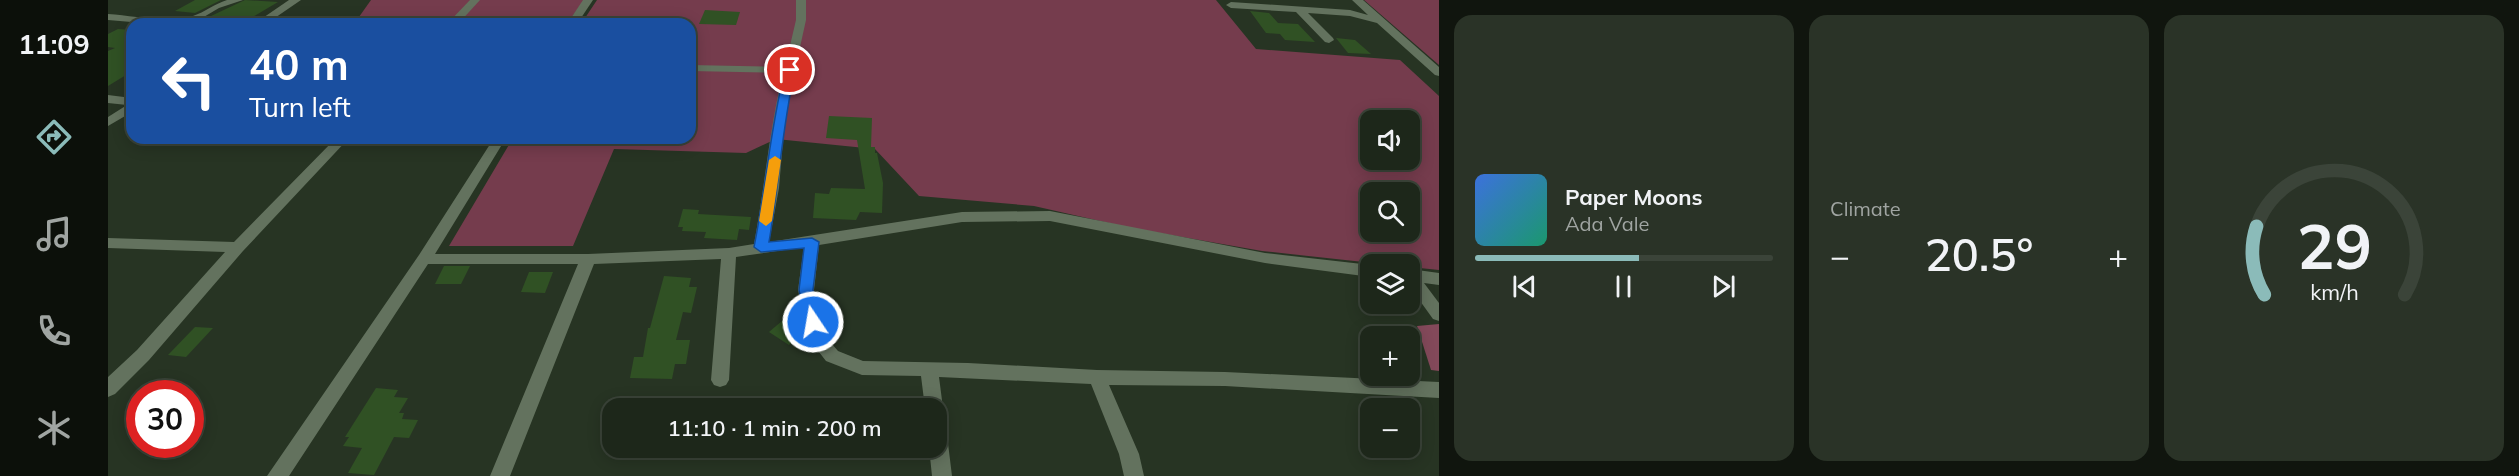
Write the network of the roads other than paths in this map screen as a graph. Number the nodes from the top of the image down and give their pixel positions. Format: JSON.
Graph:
{"nodes":[{"id":1,"x":238,"y":0,"type":"edge"},
{"id":2,"x":296,"y":0,"type":"edge"},
{"id":3,"x":476,"y":0,"type":"edge"},
{"id":4,"x":588,"y":0,"type":"edge"},
{"id":5,"x":801,"y":0,"type":"edge"},
{"id":6,"x":1357,"y":0,"type":"edge"},
{"id":7,"x":1257,"y":3,"type":"edge"},
{"id":8,"x":1231,"y":5,"type":"dead end"},
{"id":9,"x":1299,"y":10,"type":"junction"},
{"id":10,"x":108,"y":17,"type":"edge"},
{"id":11,"x":197,"y":18,"type":"edge"},
{"id":12,"x":268,"y":18,"type":"edge"},
{"id":13,"x":458,"y":18,"type":"edge"},
{"id":14,"x":576,"y":18,"type":"edge"},
{"id":15,"x":126,"y":19,"type":"edge"},
{"id":16,"x":1381,"y":21,"type":"junction"},
{"id":17,"x":1329,"y":40,"type":"dead end"},
{"id":18,"x":696,"y":68,"type":"edge"},
{"id":19,"x":790,"y":70,"type":"junction"},
{"id":20,"x":1439,"y":73,"type":"edge"},
{"id":21,"x":108,"y":99,"type":"edge"},
{"id":22,"x":126,"y":101,"type":"edge"},
{"id":23,"x":126,"y":110,"type":"edge"},
{"id":24,"x":108,"y":122,"type":"edge"},
{"id":25,"x":337,"y":144,"type":"edge"},
{"id":26,"x":496,"y":144,"type":"edge"},
{"id":27,"x":812,"y":242,"type":"junction"},
{"id":28,"x":108,"y":243,"type":"edge"},
{"id":29,"x":238,"y":247,"type":"junction"},
{"id":30,"x":761,"y":247,"type":"junction"},
{"id":31,"x":729,"y":253,"type":"junction"},
{"id":32,"x":424,"y":259,"type":"junction"},
{"id":33,"x":588,"y":259,"type":"junction"},
{"id":34,"x":1360,"y":270,"type":"edge"},
{"id":35,"x":1420,"y":276,"type":"edge"},
{"id":36,"x":1439,"y":279,"type":"edge"},
{"id":37,"x":1420,"y":289,"type":"edge"},
{"id":38,"x":1439,"y":315,"type":"edge"},
{"id":39,"x":929,"y":369,"type":"junction"},
{"id":40,"x":1097,"y":377,"type":"junction"},
{"id":41,"x":720,"y":380,"type":"dead end"},
{"id":42,"x":108,"y":389,"type":"edge"},
{"id":43,"x":1439,"y":390,"type":"edge"},
{"id":44,"x":933,"y":398,"type":"edge"},
{"id":45,"x":940,"y":458,"type":"edge"},
{"id":46,"x":277,"y":476,"type":"edge"},
{"id":47,"x":500,"y":476,"type":"edge"},
{"id":48,"x":942,"y":476,"type":"edge"},
{"id":49,"x":1134,"y":476,"type":"edge"}],
"edges":[{"from":1,"to":11,"type":"street"},
{"from":2,"to":12,"type":"street"},
{"from":3,"to":13,"type":"street"},
{"from":4,"to":14,"type":"street"},
{"from":5,"to":19,"type":"street"},
{"from":6,"to":16,"type":"street"},
{"from":7,"to":8,"type":"street"},
{"from":7,"to":9,"type":"street"},
{"from":9,"to":16,"type":"street"},
{"from":9,"to":17,"type":"street"},
{"from":10,"to":15,"type":"street"},
{"from":16,"to":20,"type":"street"},
{"from":18,"to":19,"type":"street"},
{"from":19,"to":30,"type":"street"},
{"from":21,"to":22,"type":"street"},
{"from":23,"to":24,"type":"street"},
{"from":25,"to":29,"type":"street"},
{"from":26,"to":32,"type":"street"},
{"from":27,"to":30,"type":"street"},
{"from":27,"to":34,"type":"street"},
{"from":27,"to":39,"type":"street"},
{"from":28,"to":29,"type":"street"},
{"from":29,"to":42,"type":"street"},
{"from":30,"to":31,"type":"street"},
{"from":31,"to":33,"type":"street"},
{"from":31,"to":41,"type":"street"},
{"from":32,"to":33,"type":"street"},
{"from":32,"to":46,"type":"street"},
{"from":33,"to":47,"type":"street"},
{"from":35,"to":36,"type":"street"},
{"from":37,"to":38,"type":"street"},
{"from":39,"to":40,"type":"street"},
{"from":39,"to":44,"type":"street"},
{"from":40,"to":43,"type":"street"},
{"from":40,"to":49,"type":"street"},
{"from":45,"to":48,"type":"street"}]}
